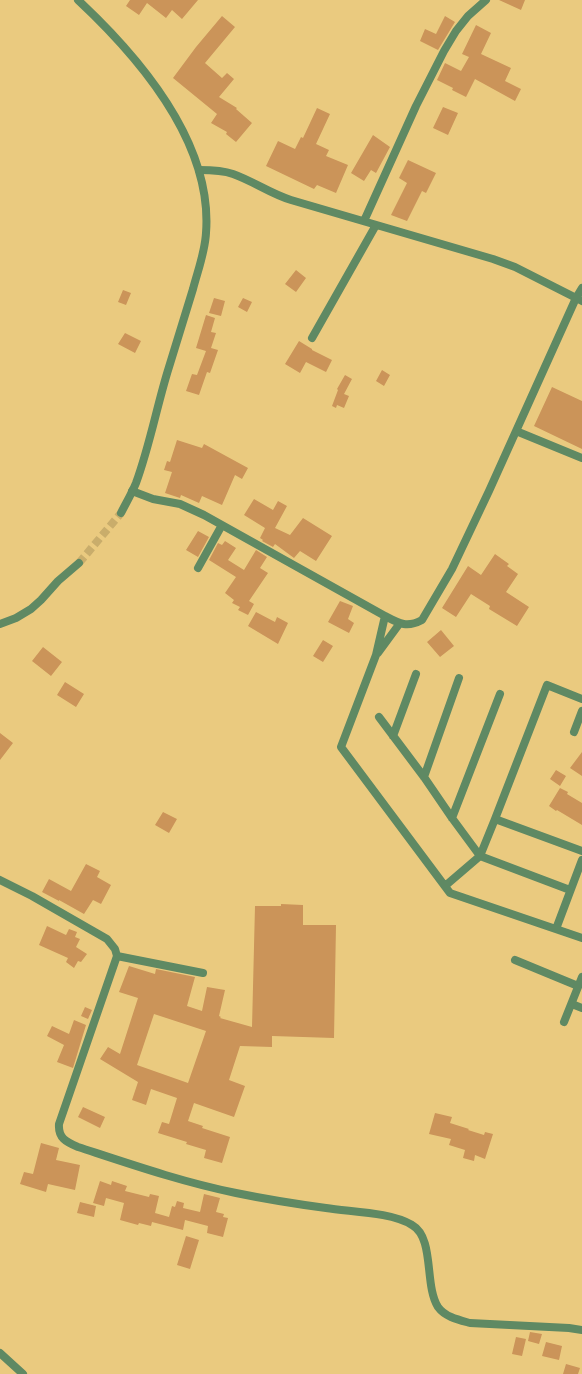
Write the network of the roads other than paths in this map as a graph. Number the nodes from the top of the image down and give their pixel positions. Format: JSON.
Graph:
{"nodes":[{"id":1,"x":78,"y":0,"type":"edge"},
{"id":2,"x":486,"y":0,"type":"edge"},
{"id":3,"x":199,"y":170,"type":"junction"},
{"id":4,"x":364,"y":221,"type":"junction"},
{"id":5,"x":376,"y":225,"type":"junction"},
{"id":6,"x":582,"y":288,"type":"edge"},
{"id":7,"x":579,"y":299,"type":"edge"},
{"id":8,"x":312,"y":338,"type":"dead end"},
{"id":9,"x":516,"y":431,"type":"junction"},
{"id":10,"x":582,"y":458,"type":"edge"},
{"id":11,"x":132,"y":491,"type":"junction"},
{"id":12,"x":121,"y":513,"type":"tunnel mouth"},
{"id":13,"x":222,"y":525,"type":"junction"},
{"id":14,"x":79,"y":563,"type":"tunnel mouth"},
{"id":15,"x":198,"y":568,"type":"dead end"},
{"id":16,"x":385,"y":616,"type":"junction"},
{"id":17,"x":400,"y":623,"type":"junction"},
{"id":18,"x":0,"y":624,"type":"edge"},
{"id":19,"x":376,"y":655,"type":"junction"},
{"id":20,"x":416,"y":674,"type":"dead end"},
{"id":21,"x":459,"y":678,"type":"dead end"},
{"id":22,"x":500,"y":694,"type":"dead end"},
{"id":23,"x":582,"y":699,"type":"edge"},
{"id":24,"x":582,"y":711,"type":"edge"},
{"id":25,"x":379,"y":717,"type":"dead end"},
{"id":26,"x":574,"y":732,"type":"dead end"},
{"id":27,"x":393,"y":736,"type":"junction"},
{"id":28,"x":424,"y":777,"type":"junction"},
{"id":29,"x":452,"y":818,"type":"junction"},
{"id":30,"x":495,"y":819,"type":"junction"},
{"id":31,"x":582,"y":851,"type":"edge"},
{"id":32,"x":480,"y":856,"type":"junction"},
{"id":33,"x":582,"y":860,"type":"edge"},
{"id":34,"x":0,"y":880,"type":"edge"},
{"id":35,"x":445,"y":886,"type":"junction"},
{"id":36,"x":570,"y":890,"type":"junction"},
{"id":37,"x":556,"y":929,"type":"junction"},
{"id":38,"x":582,"y":938,"type":"edge"},
{"id":39,"x":117,"y":956,"type":"junction"},
{"id":40,"x":515,"y":960,"type":"dead end"},
{"id":41,"x":203,"y":972,"type":"dead end"},
{"id":42,"x":582,"y":976,"type":"edge"},
{"id":43,"x":578,"y":986,"type":"junction"},
{"id":44,"x":572,"y":1004,"type":"junction"},
{"id":45,"x":582,"y":1008,"type":"edge"},
{"id":46,"x":564,"y":1022,"type":"dead end"},
{"id":47,"x":582,"y":1330,"type":"edge"},
{"id":48,"x":0,"y":1353,"type":"edge"},
{"id":49,"x":23,"y":1374,"type":"edge"}],
"edges":[{"from":1,"to":3,"type":"street"},
{"from":2,"to":4,"type":"street"},
{"from":3,"to":4,"type":"street"},
{"from":3,"to":11,"type":"street"},
{"from":4,"to":5,"type":"street"},
{"from":5,"to":7,"type":"street"},
{"from":5,"to":8,"type":"street"},
{"from":6,"to":7,"type":"street"},
{"from":7,"to":9,"type":"street"},
{"from":9,"to":10,"type":"street"},
{"from":9,"to":17,"type":"street"},
{"from":11,"to":12,"type":"street"},
{"from":11,"to":13,"type":"street"},
{"from":13,"to":15,"type":"street"},
{"from":13,"to":16,"type":"street"},
{"from":14,"to":18,"type":"street"},
{"from":16,"to":17,"type":"street"},
{"from":16,"to":19,"type":"street"},
{"from":17,"to":19,"type":"street"},
{"from":19,"to":35,"type":"street"},
{"from":20,"to":27,"type":"street"},
{"from":21,"to":28,"type":"street"},
{"from":22,"to":29,"type":"street"},
{"from":23,"to":30,"type":"street"},
{"from":24,"to":26,"type":"street"},
{"from":25,"to":27,"type":"street"},
{"from":27,"to":28,"type":"street"},
{"from":28,"to":29,"type":"street"},
{"from":29,"to":32,"type":"street"},
{"from":30,"to":31,"type":"street"},
{"from":30,"to":32,"type":"street"},
{"from":32,"to":35,"type":"street"},
{"from":32,"to":36,"type":"street"},
{"from":33,"to":36,"type":"street"},
{"from":34,"to":39,"type":"street"},
{"from":35,"to":37,"type":"street"},
{"from":36,"to":37,"type":"street"},
{"from":37,"to":38,"type":"street"},
{"from":39,"to":41,"type":"street"},
{"from":39,"to":47,"type":"street"},
{"from":40,"to":43,"type":"street"},
{"from":42,"to":43,"type":"street"},
{"from":43,"to":44,"type":"street"},
{"from":44,"to":45,"type":"street"},
{"from":44,"to":46,"type":"street"},
{"from":48,"to":49,"type":"street"}]}
